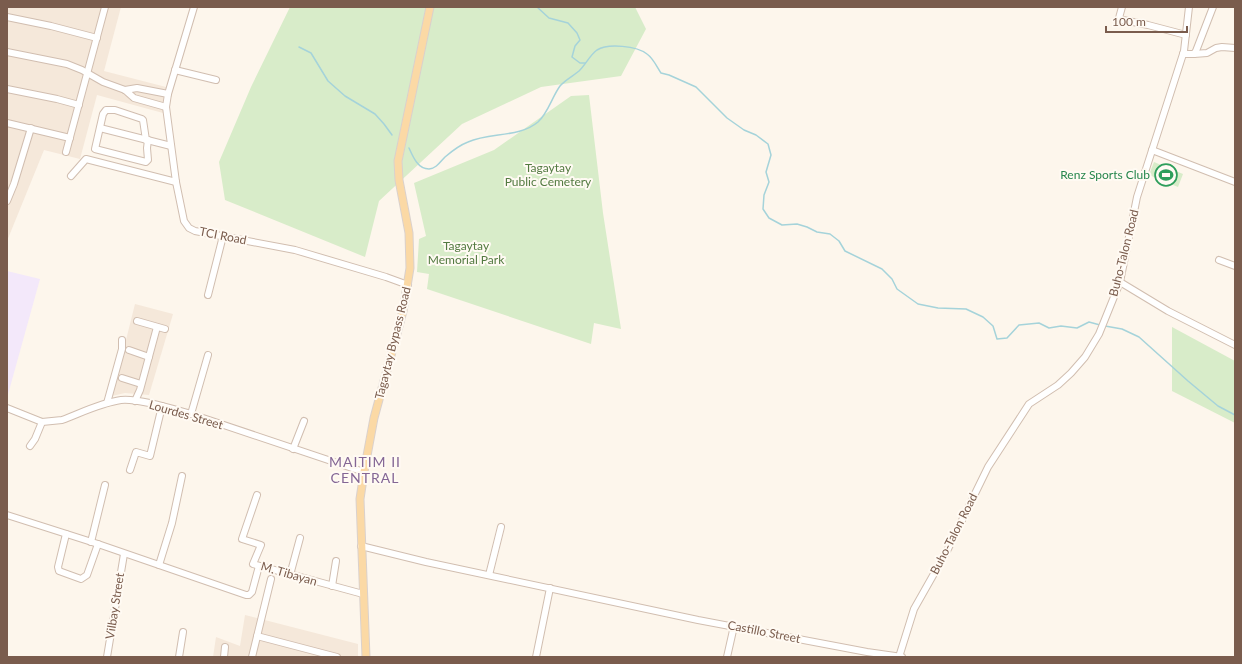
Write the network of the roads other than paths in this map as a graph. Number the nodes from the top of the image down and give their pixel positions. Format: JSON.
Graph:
{"nodes":[{"id":1,"x":105,"y":7,"type":"edge"},
{"id":2,"x":194,"y":7,"type":"edge"},
{"id":3,"x":430,"y":7,"type":"edge"},
{"id":4,"x":1122,"y":7,"type":"edge"},
{"id":5,"x":1189,"y":7,"type":"edge"},
{"id":6,"x":1213,"y":7,"type":"edge"},
{"id":7,"x":7,"y":17,"type":"edge"},
{"id":8,"x":1186,"y":35,"type":"junction"},
{"id":9,"x":97,"y":38,"type":"junction"},
{"id":10,"x":1235,"y":48,"type":"edge"},
{"id":11,"x":7,"y":52,"type":"edge"},
{"id":12,"x":1183,"y":54,"type":"junction"},
{"id":13,"x":1194,"y":54,"type":"junction"},
{"id":14,"x":175,"y":70,"type":"junction"},
{"id":15,"x":87,"y":73,"type":"junction"},
{"id":16,"x":216,"y":80,"type":"dead end"},
{"id":17,"x":7,"y":89,"type":"edge"},
{"id":18,"x":125,"y":90,"type":"junction"},
{"id":19,"x":168,"y":94,"type":"junction"},
{"id":20,"x":79,"y":105,"type":"junction"},
{"id":21,"x":166,"y":107,"type":"junction"},
{"id":22,"x":7,"y":123,"type":"edge"},
{"id":23,"x":31,"y":128,"type":"junction"},
{"id":24,"x":100,"y":128,"type":"junction"},
{"id":25,"x":70,"y":138,"type":"junction"},
{"id":26,"x":147,"y":140,"type":"junction"},
{"id":27,"x":171,"y":146,"type":"junction"},
{"id":28,"x":1152,"y":150,"type":"junction"},
{"id":29,"x":66,"y":152,"type":"dead end"},
{"id":30,"x":71,"y":176,"type":"dead end"},
{"id":31,"x":176,"y":182,"type":"junction"},
{"id":32,"x":1235,"y":182,"type":"edge"},
{"id":33,"x":7,"y":201,"type":"edge"},
{"id":34,"x":223,"y":236,"type":"junction"},
{"id":35,"x":1220,"y":260,"type":"dead end"},
{"id":36,"x":1235,"y":266,"type":"edge"},
{"id":37,"x":1120,"y":282,"type":"junction"},
{"id":38,"x":408,"y":285,"type":"junction"},
{"id":39,"x":208,"y":296,"type":"dead end"},
{"id":40,"x":137,"y":321,"type":"dead end"},
{"id":41,"x":157,"y":327,"type":"junction"},
{"id":42,"x":165,"y":329,"type":"dead end"},
{"id":43,"x":122,"y":340,"type":"dead end"},
{"id":44,"x":1235,"y":345,"type":"edge"},
{"id":45,"x":130,"y":350,"type":"dead end"},
{"id":46,"x":208,"y":355,"type":"dead end"},
{"id":47,"x":149,"y":357,"type":"junction"},
{"id":48,"x":122,"y":378,"type":"dead end"},
{"id":49,"x":141,"y":384,"type":"junction"},
{"id":50,"x":135,"y":401,"type":"junction"},
{"id":51,"x":107,"y":403,"type":"junction"},
{"id":52,"x":162,"y":406,"type":"junction"},
{"id":53,"x":7,"y":408,"type":"edge"},
{"id":54,"x":191,"y":414,"type":"junction"},
{"id":55,"x":304,"y":421,"type":"dead end"},
{"id":56,"x":42,"y":422,"type":"junction"},
{"id":57,"x":30,"y":446,"type":"dead end"},
{"id":58,"x":293,"y":449,"type":"junction"},
{"id":59,"x":130,"y":470,"type":"dead end"},
{"id":60,"x":364,"y":472,"type":"junction"},
{"id":61,"x":182,"y":476,"type":"dead end"},
{"id":62,"x":105,"y":485,"type":"dead end"},
{"id":63,"x":257,"y":495,"type":"dead end"},
{"id":64,"x":7,"y":515,"type":"edge"},
{"id":65,"x":501,"y":526,"type":"dead end"},
{"id":66,"x":66,"y":534,"type":"junction"},
{"id":67,"x":300,"y":538,"type":"dead end"},
{"id":68,"x":91,"y":542,"type":"junction"},
{"id":69,"x":98,"y":544,"type":"junction"},
{"id":70,"x":361,"y":546,"type":"junction"},
{"id":71,"x":124,"y":554,"type":"junction"},
{"id":72,"x":336,"y":561,"type":"dead end"},
{"id":73,"x":159,"y":565,"type":"junction"},
{"id":74,"x":259,"y":566,"type":"junction"},
{"id":75,"x":290,"y":575,"type":"junction"},
{"id":76,"x":489,"y":575,"type":"junction"},
{"id":77,"x":271,"y":580,"type":"dead end"},
{"id":78,"x":332,"y":586,"type":"junction"},
{"id":79,"x":550,"y":588,"type":"junction"},
{"id":80,"x":363,"y":594,"type":"junction"},
{"id":81,"x":734,"y":626,"type":"junction"},
{"id":82,"x":184,"y":632,"type":"dead end"},
{"id":83,"x":257,"y":636,"type":"junction"},
{"id":84,"x":225,"y":647,"type":"dead end"},
{"id":85,"x":107,"y":657,"type":"edge"},
{"id":86,"x":179,"y":657,"type":"edge"},
{"id":87,"x":224,"y":657,"type":"edge"},
{"id":88,"x":252,"y":657,"type":"edge"},
{"id":89,"x":337,"y":657,"type":"edge"},
{"id":90,"x":366,"y":657,"type":"edge"},
{"id":91,"x":536,"y":657,"type":"edge"},
{"id":92,"x":727,"y":657,"type":"edge"},
{"id":93,"x":900,"y":657,"type":"edge"}],
"edges":[{"from":1,"to":9,"type":"street"},
{"from":2,"to":14,"type":"street","name":"TCI Road"},
{"from":3,"to":38,"type":"main road","name":"Tagaytay Bypass Road"},
{"from":4,"to":8,"type":"street"},
{"from":5,"to":8,"type":"street","name":"Buho-Talon Road"},
{"from":6,"to":13,"type":"street"},
{"from":7,"to":9,"type":"street"},
{"from":8,"to":12,"type":"street","name":"Buho-Talon Road"},
{"from":9,"to":15,"type":"street"},
{"from":10,"to":13,"type":"street"},
{"from":11,"to":15,"type":"street"},
{"from":12,"to":13,"type":"street"},
{"from":12,"to":28,"type":"street","name":"Buho-Talon Road"},
{"from":14,"to":16,"type":"street"},
{"from":14,"to":19,"type":"street","name":"TCI Road"},
{"from":15,"to":18,"type":"street"},
{"from":15,"to":20,"type":"street"},
{"from":17,"to":20,"type":"street"},
{"from":18,"to":19,"type":"street"},
{"from":18,"to":21,"type":"street"},
{"from":19,"to":21,"type":"street","name":"TCI Road"},
{"from":20,"to":25,"type":"street"},
{"from":21,"to":27,"type":"street","name":"TCI Road"},
{"from":22,"to":23,"type":"street"},
{"from":23,"to":25,"type":"street"},
{"from":23,"to":33,"type":"street"},
{"from":24,"to":26,"type":"street"},
{"from":24,"to":26,"type":"street"},
{"from":24,"to":26,"type":"street"},
{"from":25,"to":29,"type":"street"},
{"from":26,"to":27,"type":"street"},
{"from":27,"to":31,"type":"street","name":"TCI Road"},
{"from":28,"to":32,"type":"street"},
{"from":28,"to":37,"type":"street","name":"Buho-Talon Road"},
{"from":30,"to":31,"type":"street"},
{"from":31,"to":34,"type":"street","name":"TCI Road"},
{"from":34,"to":38,"type":"street","name":"TCI Road"},
{"from":34,"to":39,"type":"street"},
{"from":35,"to":36,"type":"street"},
{"from":37,"to":44,"type":"street"},
{"from":37,"to":93,"type":"street","name":"Buho-Talon Road"},
{"from":38,"to":60,"type":"main road","name":"Tagaytay Bypass Road"},
{"from":40,"to":41,"type":"street"},
{"from":41,"to":42,"type":"street"},
{"from":41,"to":47,"type":"street"},
{"from":43,"to":51,"type":"street"},
{"from":45,"to":47,"type":"street"},
{"from":46,"to":54,"type":"street"},
{"from":47,"to":49,"type":"street"},
{"from":48,"to":49,"type":"street"},
{"from":49,"to":50,"type":"street"},
{"from":50,"to":51,"type":"street","name":"Lourdes Street"},
{"from":50,"to":52,"type":"street","name":"Lourdes Street"},
{"from":51,"to":56,"type":"street","name":"Lourdes Street"},
{"from":52,"to":54,"type":"street","name":"Lourdes Street"},
{"from":52,"to":59,"type":"street"},
{"from":53,"to":56,"type":"street","name":"Lourdes Street"},
{"from":54,"to":58,"type":"street","name":"Lourdes Street"},
{"from":55,"to":58,"type":"street"},
{"from":56,"to":57,"type":"street"},
{"from":58,"to":60,"type":"street","name":"Lourdes Street"},
{"from":60,"to":70,"type":"main road","name":"Tagaytay Bypass Road"},
{"from":61,"to":73,"type":"street"},
{"from":62,"to":68,"type":"street"},
{"from":63,"to":74,"type":"street","name":"M. Tibayan"},
{"from":64,"to":66,"type":"street"},
{"from":65,"to":76,"type":"street"},
{"from":66,"to":68,"type":"street"},
{"from":66,"to":69,"type":"street"},
{"from":67,"to":75,"type":"street"},
{"from":68,"to":69,"type":"street"},
{"from":69,"to":71,"type":"street"},
{"from":70,"to":76,"type":"street","name":"Castillo Street"},
{"from":70,"to":80,"type":"main road","name":"Tagaytay Bypass Road"},
{"from":71,"to":73,"type":"street"},
{"from":71,"to":85,"type":"street","name":"Vilbay Street"},
{"from":72,"to":78,"type":"street"},
{"from":73,"to":74,"type":"street"},
{"from":74,"to":75,"type":"street","name":"M. Tibayan"},
{"from":75,"to":78,"type":"street","name":"M. Tibayan"},
{"from":76,"to":79,"type":"street","name":"Castillo Street"},
{"from":77,"to":83,"type":"street"},
{"from":78,"to":80,"type":"street","name":"M. Tibayan"},
{"from":79,"to":81,"type":"street","name":"Castillo Street"},
{"from":79,"to":91,"type":"street"},
{"from":80,"to":90,"type":"main road","name":"Tagaytay Bypass Road"},
{"from":81,"to":92,"type":"street"},
{"from":81,"to":93,"type":"street","name":"Castillo Street"},
{"from":82,"to":86,"type":"street"},
{"from":83,"to":88,"type":"street"},
{"from":83,"to":89,"type":"street"},
{"from":84,"to":87,"type":"street"}]}
